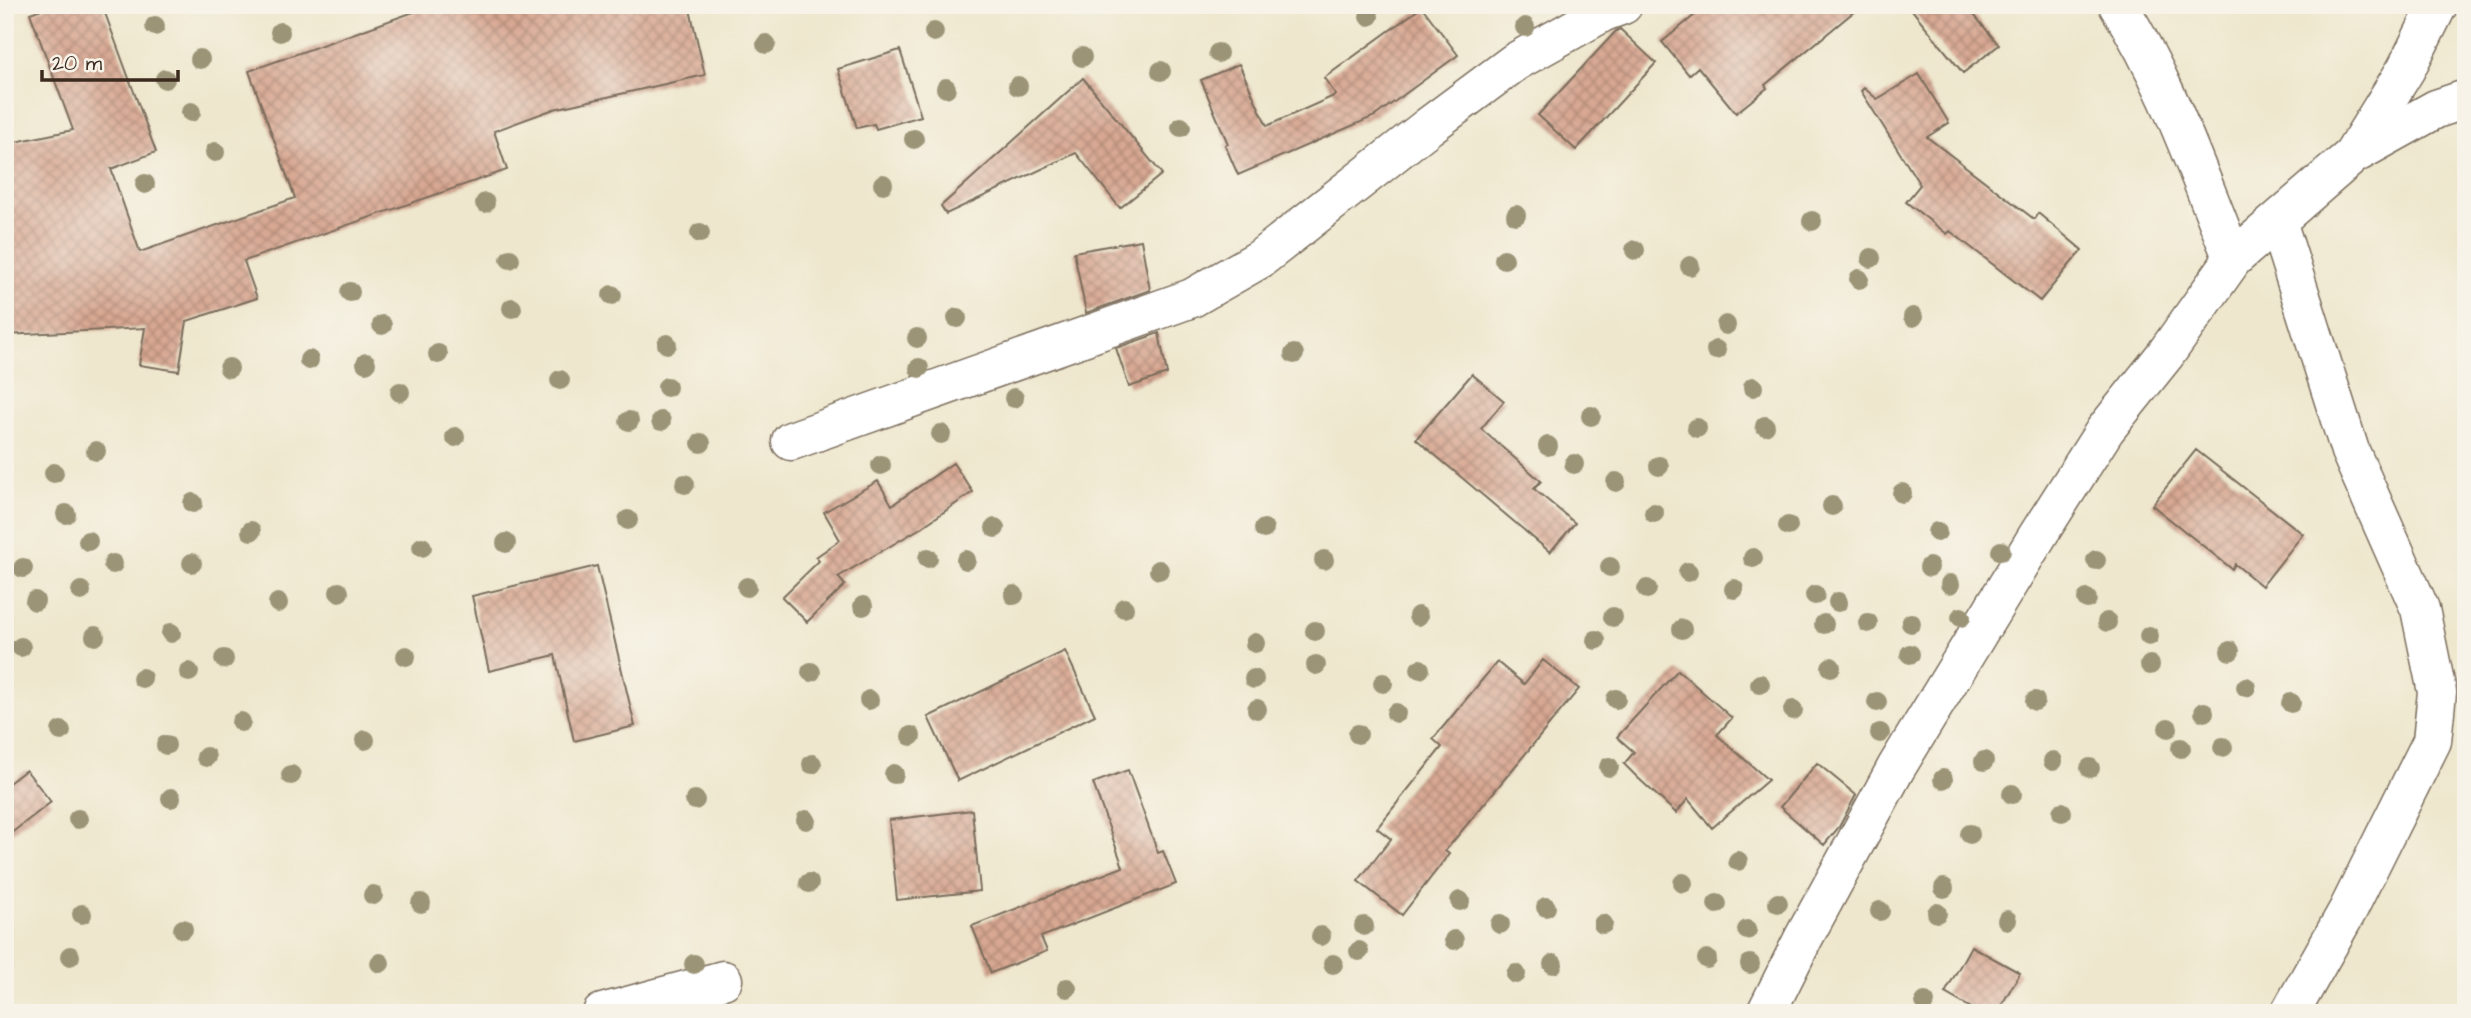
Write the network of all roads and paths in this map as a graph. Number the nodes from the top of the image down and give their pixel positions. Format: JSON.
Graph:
{"nodes":[{"id":1,"x":1623,"y":5,"type":"edge"},
{"id":2,"x":2118,"y":5,"type":"edge"},
{"id":3,"x":2438,"y":5,"type":"edge"},
{"id":4,"x":2466,"y":99,"type":"edge"},
{"id":5,"x":2353,"y":155,"type":"junction"},
{"id":6,"x":2277,"y":221,"type":"junction"},
{"id":7,"x":2233,"y":259,"type":"junction"},
{"id":8,"x":791,"y":441,"type":"dead end"},
{"id":9,"x":723,"y":981,"type":"dead end"},
{"id":10,"x":602,"y":1013,"type":"edge"},
{"id":11,"x":1766,"y":1013,"type":"edge"},
{"id":12,"x":2290,"y":1013,"type":"edge"}],
"edges":[{"from":1,"to":8,"type":"street"},
{"from":2,"to":7,"type":"street"},
{"from":3,"to":5,"type":"street"},
{"from":4,"to":5,"type":"street"},
{"from":5,"to":6,"type":"street"},
{"from":6,"to":7,"type":"street"},
{"from":6,"to":12,"type":"street"},
{"from":7,"to":11,"type":"street"},
{"from":9,"to":10,"type":"street"}]}
